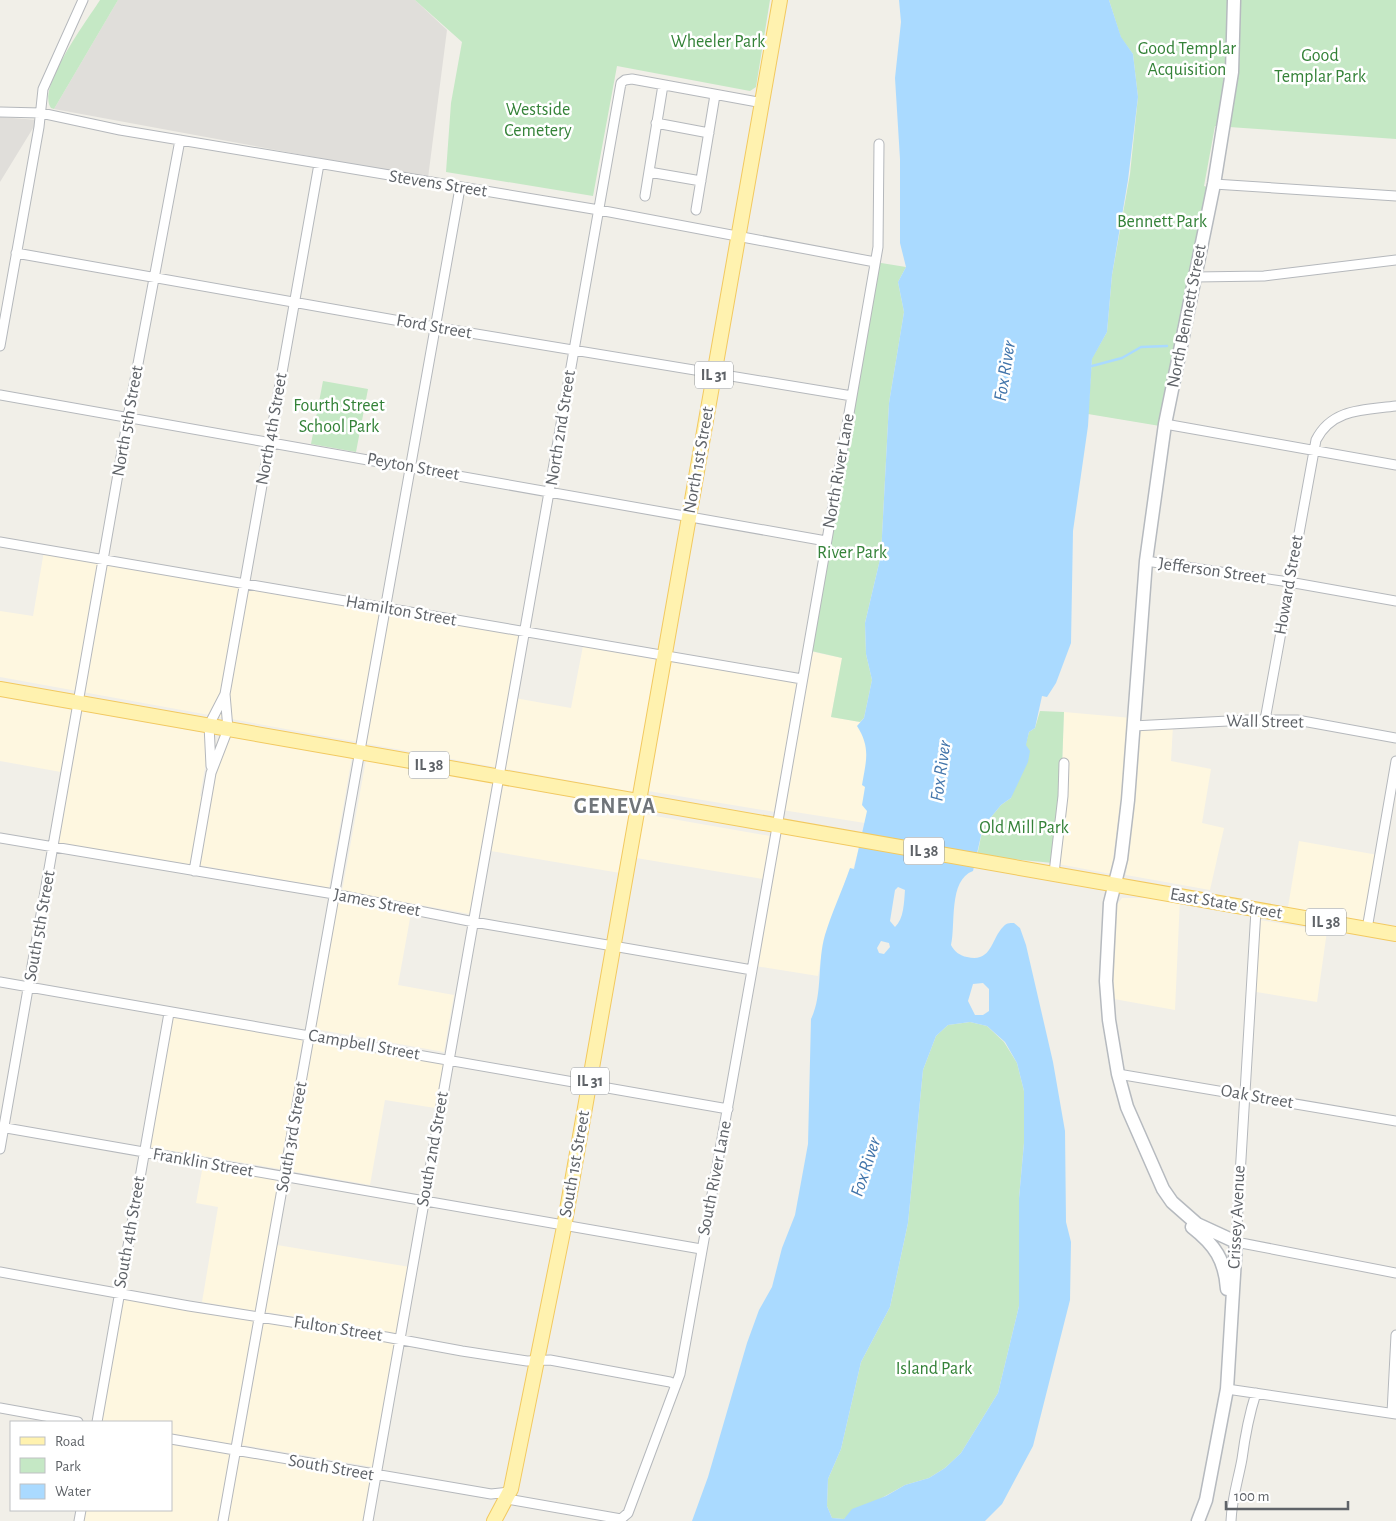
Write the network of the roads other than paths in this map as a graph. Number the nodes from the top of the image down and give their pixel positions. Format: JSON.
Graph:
{"nodes":[{"id":1,"x":83,"y":0,"type":"edge"},
{"id":2,"x":780,"y":0,"type":"edge"},
{"id":3,"x":1234,"y":0,"type":"edge"},
{"id":4,"x":663,"y":85,"type":"junction"},
{"id":5,"x":715,"y":95,"type":"junction"},
{"id":6,"x":763,"y":103,"type":"junction"},
{"id":7,"x":0,"y":112,"type":"edge"},
{"id":8,"x":41,"y":113,"type":"junction"},
{"id":9,"x":656,"y":124,"type":"junction"},
{"id":10,"x":708,"y":133,"type":"junction"},
{"id":11,"x":180,"y":140,"type":"junction"},
{"id":12,"x":879,"y":144,"type":"dead end"},
{"id":13,"x":319,"y":164,"type":"junction"},
{"id":14,"x":649,"y":172,"type":"junction"},
{"id":15,"x":701,"y":182,"type":"junction"},
{"id":16,"x":1214,"y":184,"type":"junction"},
{"id":17,"x":460,"y":188,"type":"junction"},
{"id":18,"x":645,"y":196,"type":"dead end"},
{"id":19,"x":1396,"y":196,"type":"edge"},
{"id":20,"x":599,"y":210,"type":"junction"},
{"id":21,"x":696,"y":210,"type":"dead end"},
{"id":22,"x":738,"y":235,"type":"junction"},
{"id":23,"x":16,"y":253,"type":"junction"},
{"id":24,"x":1396,"y":260,"type":"edge"},
{"id":25,"x":875,"y":262,"type":"junction"},
{"id":26,"x":1195,"y":277,"type":"junction"},
{"id":27,"x":154,"y":278,"type":"junction"},
{"id":28,"x":294,"y":303,"type":"junction"},
{"id":29,"x":434,"y":327,"type":"junction"},
{"id":30,"x":0,"y":346,"type":"edge"},
{"id":31,"x":574,"y":349,"type":"junction"},
{"id":32,"x":714,"y":374,"type":"junction"},
{"id":33,"x":0,"y":395,"type":"edge"},
{"id":34,"x":852,"y":396,"type":"junction"},
{"id":35,"x":1396,"y":406,"type":"edge"},
{"id":36,"x":128,"y":417,"type":"junction"},
{"id":37,"x":1165,"y":424,"type":"junction"},
{"id":38,"x":269,"y":442,"type":"junction"},
{"id":39,"x":1313,"y":450,"type":"junction"},
{"id":40,"x":1396,"y":465,"type":"edge"},
{"id":41,"x":410,"y":467,"type":"junction"},
{"id":42,"x":551,"y":491,"type":"junction"},
{"id":43,"x":689,"y":516,"type":"junction"},
{"id":44,"x":826,"y":541,"type":"junction"},
{"id":45,"x":0,"y":542,"type":"edge"},
{"id":46,"x":104,"y":559,"type":"junction"},
{"id":47,"x":1146,"y":561,"type":"junction"},
{"id":48,"x":1289,"y":582,"type":"junction"},
{"id":49,"x":244,"y":584,"type":"junction"},
{"id":50,"x":1396,"y":601,"type":"edge"},
{"id":51,"x":385,"y":608,"type":"junction"},
{"id":52,"x":526,"y":632,"type":"junction"},
{"id":53,"x":664,"y":656,"type":"junction"},
{"id":54,"x":802,"y":680,"type":"junction"},
{"id":55,"x":0,"y":689,"type":"edge"},
{"id":56,"x":225,"y":694,"type":"junction"},
{"id":57,"x":78,"y":703,"type":"junction"},
{"id":58,"x":1265,"y":720,"type":"junction"},
{"id":59,"x":209,"y":725,"type":"junction"},
{"id":60,"x":1133,"y":726,"type":"junction"},
{"id":61,"x":228,"y":728,"type":"junction"},
{"id":62,"x":1396,"y":738,"type":"edge"},
{"id":63,"x":358,"y":753,"type":"junction"},
{"id":64,"x":1396,"y":761,"type":"edge"},
{"id":65,"x":1064,"y":763,"type":"dead end"},
{"id":66,"x":211,"y":773,"type":"junction"},
{"id":67,"x":500,"y":777,"type":"junction"},
{"id":68,"x":638,"y":802,"type":"junction"},
{"id":69,"x":777,"y":826,"type":"junction"},
{"id":70,"x":0,"y":838,"type":"edge"},
{"id":71,"x":54,"y":848,"type":"junction"},
{"id":72,"x":194,"y":871,"type":"junction"},
{"id":73,"x":1054,"y":873,"type":"junction"},
{"id":74,"x":1115,"y":884,"type":"junction"},
{"id":75,"x":334,"y":894,"type":"junction"},
{"id":76,"x":1256,"y":910,"type":"junction"},
{"id":77,"x":474,"y":922,"type":"junction"},
{"id":78,"x":1366,"y":929,"type":"junction"},
{"id":79,"x":1396,"y":934,"type":"edge"},
{"id":80,"x":614,"y":946,"type":"junction"},
{"id":81,"x":752,"y":970,"type":"junction"},
{"id":82,"x":0,"y":982,"type":"edge"},
{"id":83,"x":29,"y":987,"type":"junction"},
{"id":84,"x":169,"y":1013,"type":"junction"},
{"id":85,"x":309,"y":1036,"type":"junction"},
{"id":86,"x":449,"y":1060,"type":"junction"},
{"id":87,"x":1118,"y":1074,"type":"junction"},
{"id":88,"x":589,"y":1086,"type":"junction"},
{"id":89,"x":1244,"y":1095,"type":"junction"},
{"id":90,"x":728,"y":1109,"type":"junction"},
{"id":91,"x":1396,"y":1121,"type":"edge"},
{"id":92,"x":2,"y":1127,"type":"edge"},
{"id":93,"x":0,"y":1149,"type":"edge"},
{"id":94,"x":144,"y":1153,"type":"junction"},
{"id":95,"x":285,"y":1176,"type":"junction"},
{"id":96,"x":424,"y":1200,"type":"junction"},
{"id":97,"x":1172,"y":1202,"type":"junction"},
{"id":98,"x":564,"y":1227,"type":"junction"},
{"id":99,"x":1236,"y":1242,"type":"junction"},
{"id":100,"x":701,"y":1249,"type":"junction"},
{"id":101,"x":0,"y":1272,"type":"edge"},
{"id":102,"x":1396,"y":1272,"type":"edge"},
{"id":103,"x":119,"y":1294,"type":"junction"},
{"id":104,"x":260,"y":1317,"type":"junction"},
{"id":105,"x":1230,"y":1335,"type":"junction"},
{"id":106,"x":1396,"y":1335,"type":"edge"},
{"id":107,"x":400,"y":1340,"type":"junction"},
{"id":108,"x":538,"y":1360,"type":"junction"},
{"id":109,"x":676,"y":1385,"type":"junction"},
{"id":110,"x":1227,"y":1389,"type":"junction"},
{"id":111,"x":1256,"y":1393,"type":"junction"},
{"id":112,"x":0,"y":1408,"type":"edge"},
{"id":113,"x":1394,"y":1414,"type":"edge"},
{"id":114,"x":72,"y":1421,"type":"edge"},
{"id":115,"x":97,"y":1421,"type":"edge"},
{"id":116,"x":172,"y":1439,"type":"edge"},
{"id":117,"x":236,"y":1451,"type":"junction"},
{"id":118,"x":377,"y":1476,"type":"junction"},
{"id":119,"x":491,"y":1494,"type":"junction"},
{"id":120,"x":507,"y":1499,"type":"junction"},
{"id":121,"x":621,"y":1519,"type":"joint"},
{"id":122,"x":223,"y":1521,"type":"edge"},
{"id":123,"x":368,"y":1521,"type":"edge"},
{"id":124,"x":494,"y":1521,"type":"edge"},
{"id":125,"x":1198,"y":1521,"type":"edge"},
{"id":126,"x":1231,"y":1521,"type":"edge"}],
"edges":[{"from":1,"to":8,"type":"street"},
{"from":2,"to":6,"type":"main road","name":"North 1st Street","number":"IL 31"},
{"from":3,"to":16,"type":"main road","name":"North Bennett Street"},
{"from":4,"to":5,"type":"street"},
{"from":4,"to":9,"type":"street"},
{"from":4,"to":20,"type":"street","name":"North 2nd Street"},
{"from":5,"to":6,"type":"street"},
{"from":5,"to":10,"type":"street"},
{"from":6,"to":22,"type":"main road","name":"North 1st Street","number":"IL 31"},
{"from":7,"to":8,"type":"street","name":"Stevens Street"},
{"from":8,"to":11,"type":"street","name":"Stevens Street"},
{"from":8,"to":23,"type":"street"},
{"from":9,"to":10,"type":"street"},
{"from":9,"to":14,"type":"street"},
{"from":10,"to":15,"type":"street"},
{"from":11,"to":13,"type":"street","name":"Stevens Street"},
{"from":11,"to":27,"type":"street","name":"North 5th Street"},
{"from":12,"to":25,"type":"street","name":"North River Lane"},
{"from":13,"to":17,"type":"street","name":"Stevens Street"},
{"from":13,"to":28,"type":"street","name":"North 4th Street"},
{"from":14,"to":15,"type":"street"},
{"from":14,"to":18,"type":"street"},
{"from":15,"to":21,"type":"street"},
{"from":16,"to":19,"type":"street"},
{"from":16,"to":26,"type":"main road","name":"North Bennett Street"},
{"from":17,"to":20,"type":"street","name":"Stevens Street"},
{"from":17,"to":29,"type":"street","name":"South 3rd Street"},
{"from":20,"to":22,"type":"street","name":"Stevens Street"},
{"from":20,"to":31,"type":"street","name":"North 2nd Street"},
{"from":22,"to":25,"type":"street","name":"Stevens Street"},
{"from":22,"to":32,"type":"main road","name":"North 1st Street","number":"IL 31"},
{"from":23,"to":27,"type":"street","name":"Ford Street"},
{"from":23,"to":30,"type":"street"},
{"from":24,"to":26,"type":"street"},
{"from":25,"to":34,"type":"street","name":"North River Lane"},
{"from":26,"to":37,"type":"main road","name":"North Bennett Street"},
{"from":27,"to":28,"type":"street","name":"Ford Street"},
{"from":27,"to":36,"type":"street","name":"North 5th Street"},
{"from":28,"to":29,"type":"street","name":"Ford Street"},
{"from":28,"to":38,"type":"street","name":"North 4th Street"},
{"from":29,"to":31,"type":"street","name":"Ford Street"},
{"from":29,"to":41,"type":"street","name":"South 3rd Street"},
{"from":31,"to":32,"type":"street","name":"Ford Street"},
{"from":31,"to":42,"type":"street","name":"North 2nd Street"},
{"from":32,"to":34,"type":"street","name":"Ford Street"},
{"from":32,"to":43,"type":"main road","name":"North 1st Street","number":"IL 31"},
{"from":33,"to":36,"type":"street","name":"Peyton Street"},
{"from":34,"to":44,"type":"street","name":"North River Lane"},
{"from":35,"to":39,"type":"street","name":"Howard Street"},
{"from":36,"to":38,"type":"street","name":"Peyton Street"},
{"from":36,"to":46,"type":"street","name":"North 5th Street"},
{"from":37,"to":39,"type":"street"},
{"from":37,"to":47,"type":"main road","name":"North Bennett Street"},
{"from":38,"to":41,"type":"street","name":"Peyton Street"},
{"from":38,"to":49,"type":"street","name":"North 4th Street"},
{"from":39,"to":40,"type":"street"},
{"from":39,"to":48,"type":"street","name":"Howard Street"},
{"from":41,"to":42,"type":"street","name":"Peyton Street"},
{"from":41,"to":51,"type":"street","name":"South 3rd Street"},
{"from":42,"to":43,"type":"street","name":"Peyton Street"},
{"from":42,"to":52,"type":"street","name":"North 2nd Street"},
{"from":43,"to":44,"type":"street","name":"Peyton Street"},
{"from":43,"to":53,"type":"main road","name":"North 1st Street","number":"IL 31"},
{"from":44,"to":54,"type":"street","name":"North River Lane"},
{"from":45,"to":46,"type":"street","name":"Hamilton Street"},
{"from":46,"to":49,"type":"street","name":"Hamilton Street"},
{"from":46,"to":57,"type":"street","name":"North 5th Street"},
{"from":47,"to":48,"type":"street","name":"Jefferson Street"},
{"from":47,"to":60,"type":"main road","name":"North Bennett Street"},
{"from":48,"to":50,"type":"street","name":"Jefferson Street"},
{"from":48,"to":58,"type":"street","name":"Howard Street"},
{"from":49,"to":51,"type":"street","name":"Hamilton Street"},
{"from":49,"to":56,"type":"street","name":"North 4th Street"},
{"from":51,"to":52,"type":"street","name":"Hamilton Street"},
{"from":51,"to":63,"type":"street","name":"South 3rd Street"},
{"from":52,"to":53,"type":"street","name":"Hamilton Street"},
{"from":52,"to":67,"type":"street","name":"North 2nd Street"},
{"from":53,"to":54,"type":"street","name":"Hamilton Street"},
{"from":53,"to":68,"type":"main road","name":"North 1st Street","number":"IL 31"},
{"from":54,"to":69,"type":"street","name":"North River Lane"},
{"from":55,"to":57,"type":"main road","number":"IL 38"},
{"from":56,"to":59,"type":"street","name":"North 4th Street"},
{"from":56,"to":61,"type":"street","name":"North 4th Street"},
{"from":57,"to":59,"type":"main road","number":"IL 38"},
{"from":57,"to":71,"type":"street","name":"South 5th Street"},
{"from":58,"to":60,"type":"street","name":"Wall Street"},
{"from":58,"to":62,"type":"street","name":"Wall Street"},
{"from":59,"to":61,"type":"main road","number":"IL 38"},
{"from":59,"to":66,"type":"street"},
{"from":60,"to":74,"type":"main road","name":"North Bennett Street"},
{"from":61,"to":63,"type":"main road","number":"IL 38"},
{"from":61,"to":66,"type":"street"},
{"from":63,"to":67,"type":"main road","number":"IL 38"},
{"from":63,"to":75,"type":"street","name":"South 3rd Street"},
{"from":64,"to":78,"type":"street"},
{"from":65,"to":73,"type":"street"},
{"from":66,"to":72,"type":"street"},
{"from":67,"to":68,"type":"main road","number":"IL 38"},
{"from":67,"to":77,"type":"street","name":"South 2nd Street"},
{"from":68,"to":69,"type":"main road","number":"IL 38"},
{"from":68,"to":80,"type":"main road","name":"South 1st Street","number":"IL 31"},
{"from":69,"to":73,"type":"main road","number":"IL 38"},
{"from":69,"to":81,"type":"street","name":"South River Lane"},
{"from":70,"to":71,"type":"street","name":"James Street"},
{"from":71,"to":72,"type":"street","name":"James Street"},
{"from":71,"to":83,"type":"street","name":"South 5th Street"},
{"from":72,"to":75,"type":"street","name":"James Street"},
{"from":73,"to":74,"type":"main road","number":"IL 38"},
{"from":74,"to":76,"type":"main road","name":"East State Street","number":"IL 38"},
{"from":74,"to":87,"type":"main road","name":"North Bennett Street"},
{"from":75,"to":77,"type":"street","name":"James Street"},
{"from":75,"to":85,"type":"street","name":"South 3rd Street"},
{"from":76,"to":78,"type":"main road","name":"East State Street","number":"IL 38"},
{"from":76,"to":89,"type":"street","name":"Crissey Avenue"},
{"from":77,"to":80,"type":"street","name":"James Street"},
{"from":77,"to":86,"type":"street","name":"South 2nd Street"},
{"from":78,"to":79,"type":"main road","name":"East State Street","number":"IL 38"},
{"from":80,"to":81,"type":"street","name":"James Street"},
{"from":80,"to":88,"type":"main road","name":"South 1st Street","number":"IL 31"},
{"from":81,"to":90,"type":"street","name":"South River Lane"},
{"from":82,"to":83,"type":"street","name":"Campbell Street"},
{"from":83,"to":84,"type":"street","name":"Campbell Street"},
{"from":83,"to":92,"type":"street","name":"South 5th Street"},
{"from":84,"to":85,"type":"street","name":"Campbell Street"},
{"from":84,"to":94,"type":"street","name":"South 4th Street"},
{"from":85,"to":86,"type":"street","name":"Campbell Street"},
{"from":85,"to":95,"type":"street","name":"South 3rd Street"},
{"from":86,"to":88,"type":"street","name":"Campbell Street"},
{"from":86,"to":96,"type":"street","name":"South 2nd Street"},
{"from":87,"to":89,"type":"street","name":"Oak Street"},
{"from":87,"to":97,"type":"main road","name":"North Bennett Street"},
{"from":88,"to":90,"type":"street","name":"Campbell Street"},
{"from":88,"to":98,"type":"main road","name":"South 1st Street","number":"IL 31"},
{"from":89,"to":91,"type":"street","name":"Oak Street"},
{"from":89,"to":99,"type":"street","name":"Crissey Avenue"},
{"from":90,"to":100,"type":"street","name":"South River Lane"},
{"from":92,"to":93,"type":"street","name":"South 5th Street"},
{"from":92,"to":94,"type":"street","name":"Franklin Street"},
{"from":94,"to":95,"type":"street","name":"Franklin Street"},
{"from":94,"to":103,"type":"street","name":"South 4th Street"},
{"from":95,"to":96,"type":"street","name":"Franklin Street"},
{"from":95,"to":104,"type":"street","name":"South 3rd Street"},
{"from":96,"to":98,"type":"street","name":"Franklin Street"},
{"from":96,"to":107,"type":"street","name":"South 2nd Street"},
{"from":97,"to":99,"type":"main road"},
{"from":97,"to":105,"type":"main road"},
{"from":98,"to":100,"type":"street","name":"Franklin Street"},
{"from":98,"to":108,"type":"main road","name":"South 1st Street","number":"IL 31"},
{"from":99,"to":102,"type":"street"},
{"from":99,"to":105,"type":"main road","name":"Crissey Avenue"},
{"from":100,"to":109,"type":"street","name":"South River Lane"},
{"from":101,"to":103,"type":"street","name":"Fulton Street"},
{"from":103,"to":104,"type":"street","name":"Fulton Street"},
{"from":103,"to":115,"type":"street","name":"South 4th Street"},
{"from":104,"to":107,"type":"street","name":"Fulton Street"},
{"from":104,"to":117,"type":"street","name":"South 3rd Street"},
{"from":105,"to":110,"type":"main road","name":"Crissey Avenue"},
{"from":106,"to":113,"type":"street"},
{"from":107,"to":108,"type":"street","name":"Fulton Street"},
{"from":107,"to":118,"type":"street","name":"South 2nd Street"},
{"from":108,"to":109,"type":"street","name":"Fulton Street"},
{"from":108,"to":120,"type":"main road","name":"South 1st Street","number":"IL 31"},
{"from":109,"to":121,"type":"street","name":"South River Lane"},
{"from":110,"to":111,"type":"street"},
{"from":110,"to":125,"type":"main road","name":"Crissey Avenue"},
{"from":111,"to":113,"type":"street"},
{"from":111,"to":126,"type":"street"},
{"from":112,"to":114,"type":"street"},
{"from":116,"to":117,"type":"street","name":"South Street"},
{"from":117,"to":118,"type":"street","name":"South Street"},
{"from":117,"to":122,"type":"street","name":"South 3rd Street"},
{"from":118,"to":119,"type":"street","name":"South Street"},
{"from":118,"to":123,"type":"street","name":"South 2nd Street"},
{"from":119,"to":120,"type":"street"},
{"from":119,"to":120,"type":"street","name":"South Street"},
{"from":120,"to":121,"type":"street","name":"South Street"},
{"from":120,"to":124,"type":"main road","name":"South 1st Street","number":"IL 31"}]}
